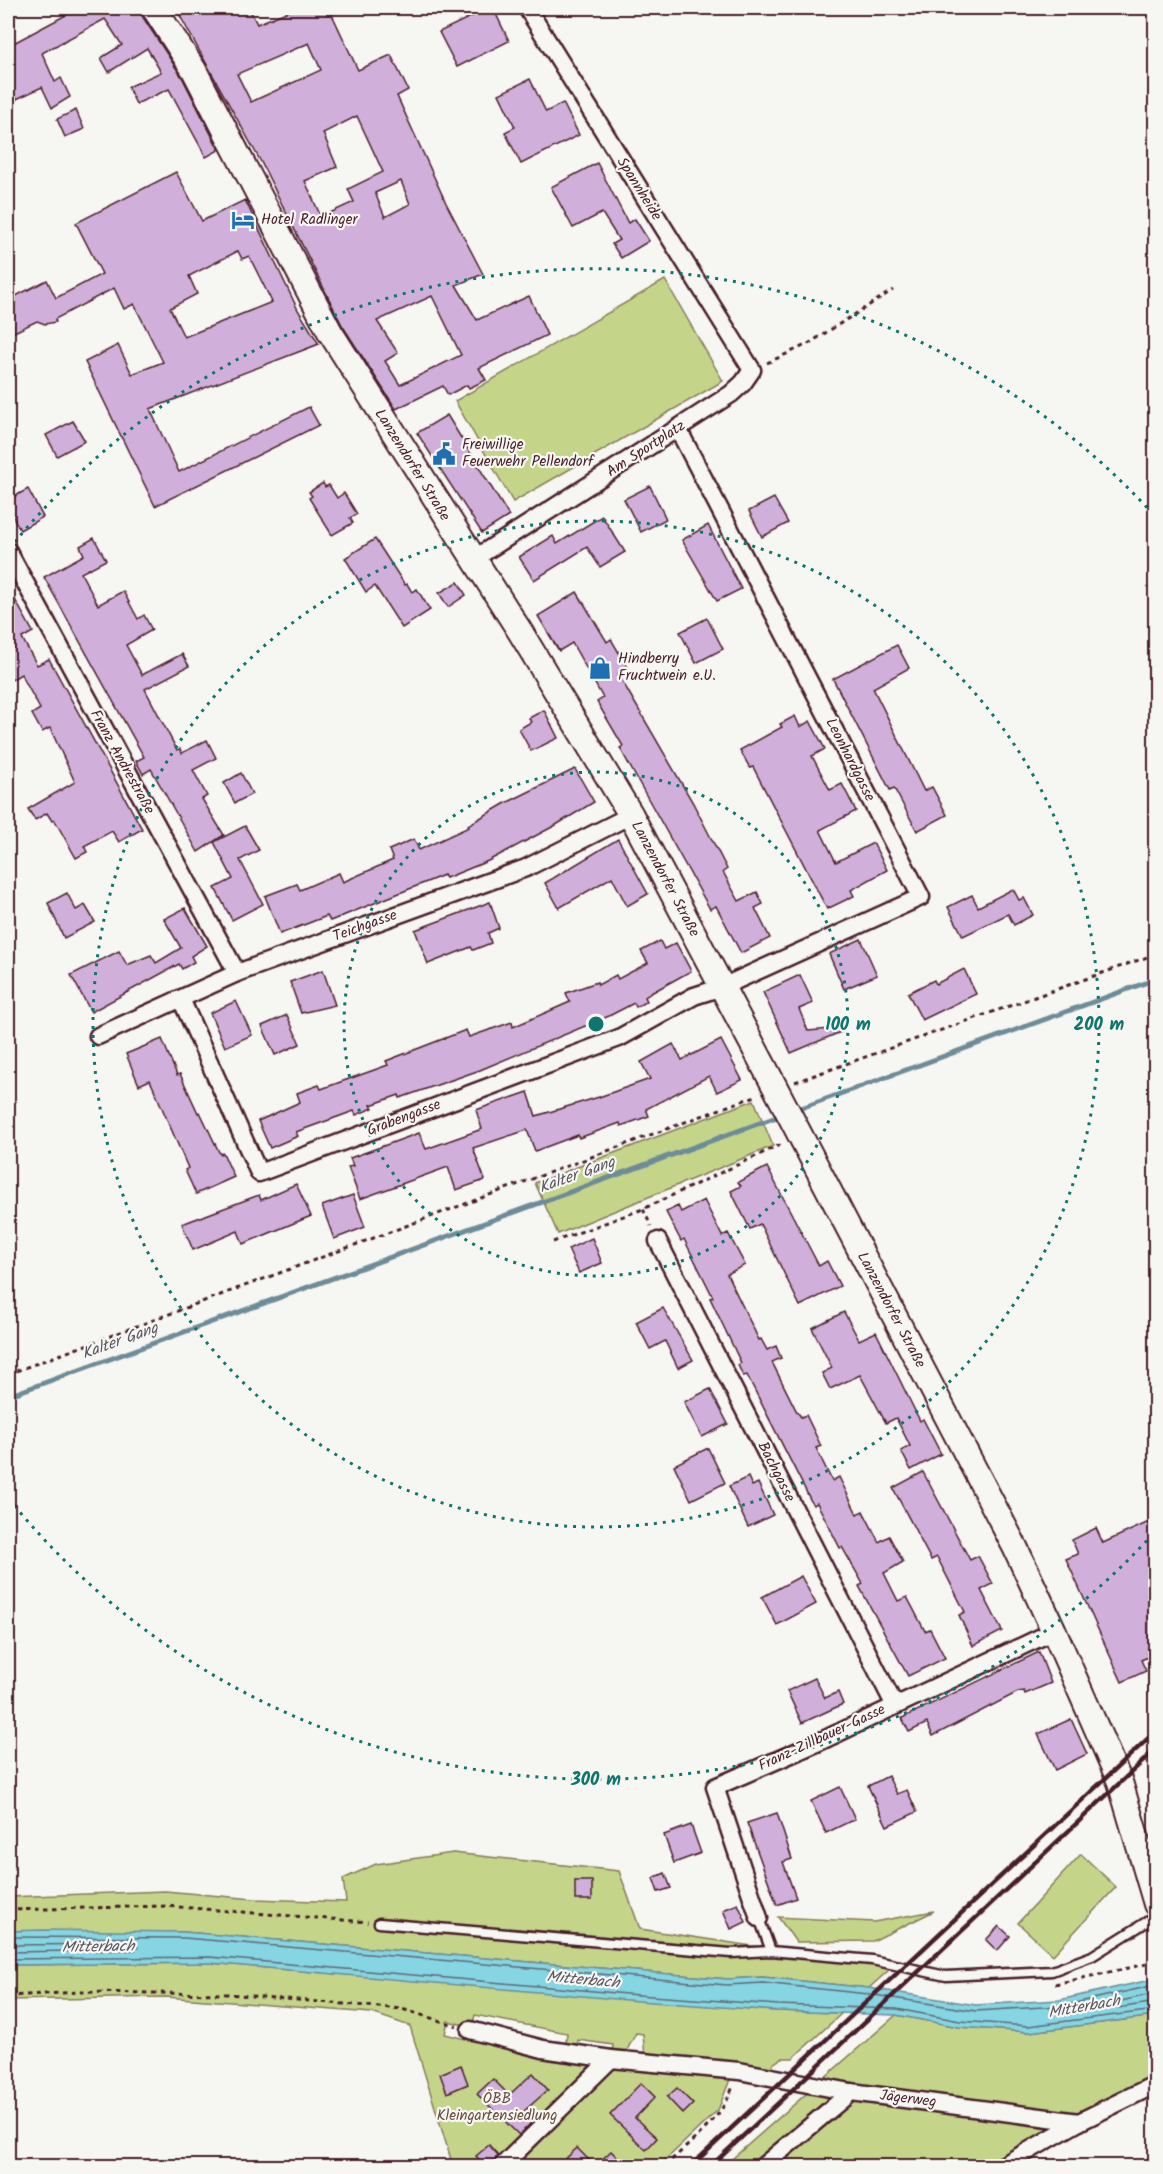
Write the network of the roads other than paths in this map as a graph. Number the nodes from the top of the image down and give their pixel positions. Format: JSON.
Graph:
{"nodes":[{"id":1,"x":154,"y":8,"type":"edge"},
{"id":2,"x":527,"y":8,"type":"edge"},
{"id":3,"x":752,"y":370,"type":"joint"},
{"id":4,"x":678,"y":429,"type":"junction"},
{"id":5,"x":8,"y":551,"type":"edge"},
{"id":6,"x":472,"y":560,"type":"junction"},
{"id":7,"x":631,"y":815,"type":"junction"},
{"id":8,"x":237,"y":973,"type":"junction"},
{"id":9,"x":722,"y":987,"type":"junction"},
{"id":10,"x":181,"y":999,"type":"junction"},
{"id":11,"x":98,"y":1036,"type":"dead end"},
{"id":12,"x":658,"y":1241,"type":"road end"},
{"id":13,"x":1054,"y":1631,"type":"junction"},
{"id":14,"x":894,"y":1704,"type":"junction"},
{"id":15,"x":1155,"y":1904,"type":"edge"},
{"id":16,"x":1155,"y":1916,"type":"edge"},
{"id":17,"x":759,"y":1918,"type":"joint"},
{"id":18,"x":379,"y":1923,"type":"road end"},
{"id":19,"x":771,"y":1951,"type":"junction"},
{"id":20,"x":470,"y":2030,"type":"road end"},
{"id":21,"x":611,"y":2059,"type":"junction"},
{"id":22,"x":1155,"y":2084,"type":"edge"},
{"id":23,"x":851,"y":2092,"type":"junction"},
{"id":24,"x":1079,"y":2122,"type":"junction"},
{"id":25,"x":502,"y":2166,"type":"edge"},
{"id":26,"x":763,"y":2166,"type":"edge"},
{"id":27,"x":1002,"y":2166,"type":"edge"}],
"edges":[{"from":1,"to":6,"type":"street","name":"Lanzendorfer Straße"},
{"from":2,"to":3,"type":"street","name":"Spannheide"},
{"from":3,"to":4,"type":"street","name":"Am Sportplatz"},
{"from":4,"to":6,"type":"street","name":"Am Sportplatz"},
{"from":4,"to":9,"type":"street","name":"Leonhardgasse"},
{"from":5,"to":8,"type":"street","name":"Franz Andrestraße"},
{"from":6,"to":7,"type":"street","name":"Lanzendorfer Straße"},
{"from":7,"to":8,"type":"street","name":"Teichgasse"},
{"from":7,"to":9,"type":"street","name":"Lanzendorfer Straße"},
{"from":8,"to":10,"type":"street","name":"Teichgasse"},
{"from":9,"to":10,"type":"street","name":"Grabengasse"},
{"from":9,"to":13,"type":"street","name":"Lanzendorfer Straße"},
{"from":10,"to":11,"type":"street","name":"Teichgasse"},
{"from":12,"to":14,"type":"street","name":"Bachgasse"},
{"from":13,"to":14,"type":"street","name":"Franz-Zillbauer-Gasse"},
{"from":13,"to":15,"type":"street","name":"Lanzendorfer Straße"},
{"from":14,"to":17,"type":"street","name":"Franz-Zillbauer-Gasse"},
{"from":16,"to":19,"type":"lane"},
{"from":17,"to":19,"type":"lane"},
{"from":18,"to":19,"type":"lane"},
{"from":20,"to":21,"type":"street","name":"Jägerweg"},
{"from":21,"to":23,"type":"street","name":"Jägerweg"},
{"from":21,"to":25,"type":"street"},
{"from":22,"to":24,"type":"street"},
{"from":23,"to":24,"type":"street","name":"Jägerweg"},
{"from":23,"to":26,"type":"street"},
{"from":24,"to":27,"type":"street"}]}
